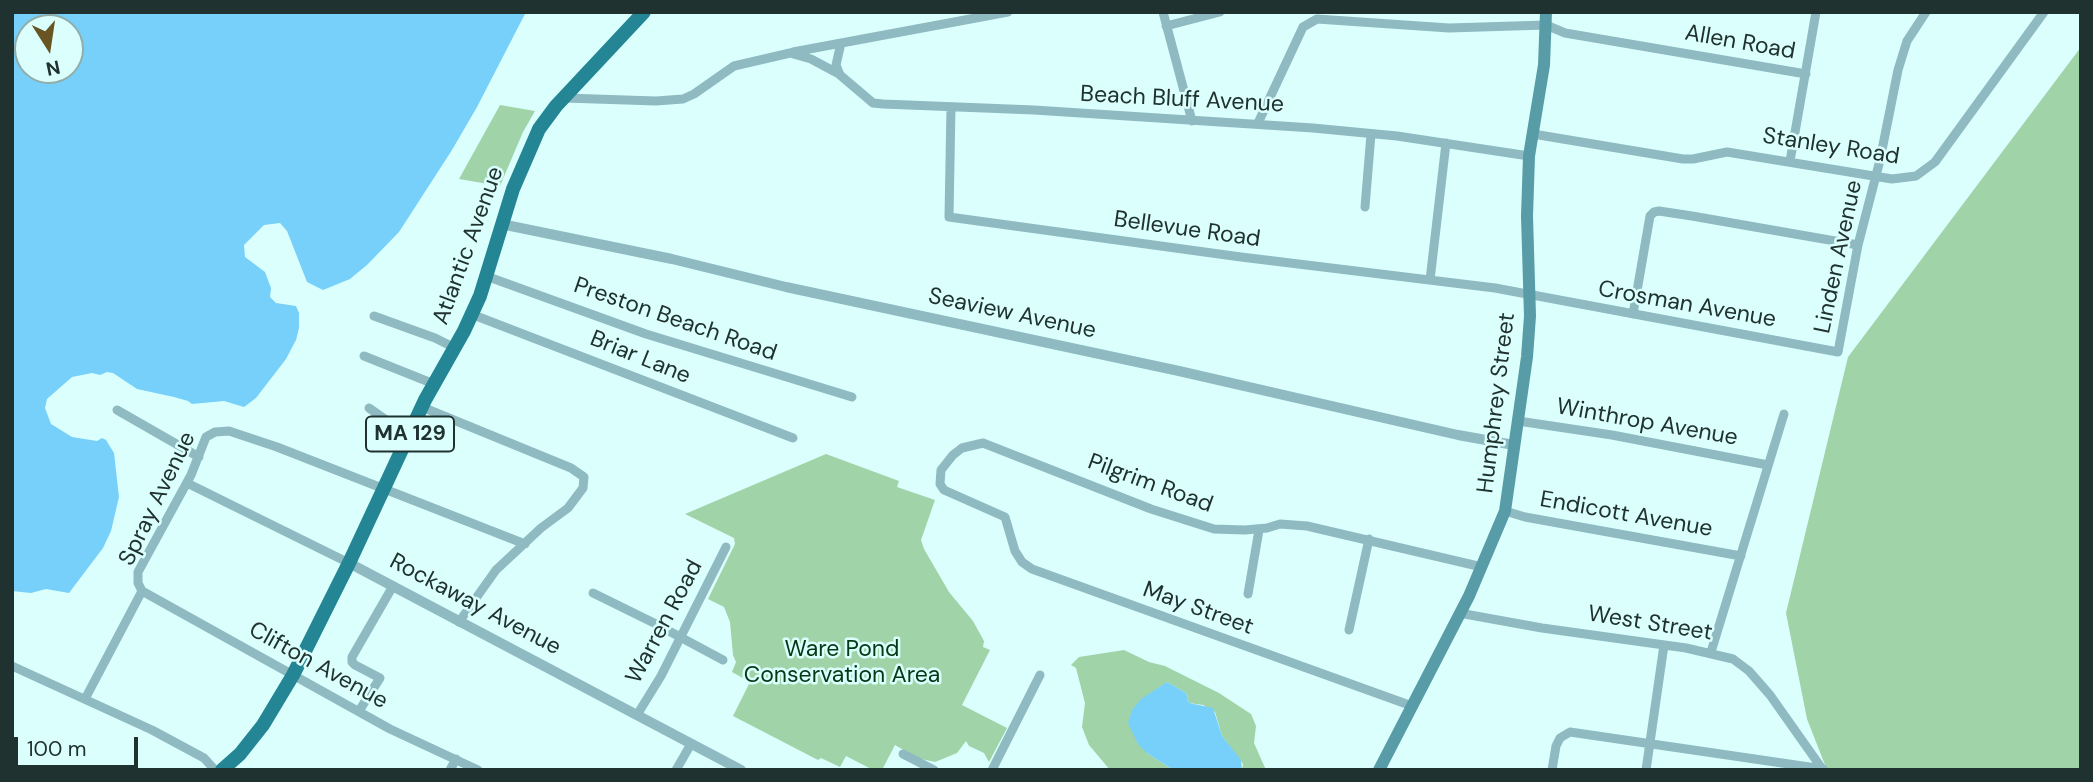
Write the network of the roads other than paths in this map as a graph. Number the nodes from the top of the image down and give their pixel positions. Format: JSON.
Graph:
{"nodes":[{"id":1,"x":643,"y":12,"type":"edge"},
{"id":2,"x":1008,"y":12,"type":"edge"},
{"id":3,"x":1163,"y":12,"type":"edge"},
{"id":4,"x":1220,"y":12,"type":"edge"},
{"id":5,"x":1816,"y":12,"type":"edge"},
{"id":6,"x":1926,"y":12,"type":"edge"},
{"id":7,"x":2044,"y":12,"type":"edge"},
{"id":8,"x":1546,"y":19,"type":"edge"},
{"id":9,"x":1166,"y":26,"type":"junction"},
{"id":10,"x":841,"y":43,"type":"junction"},
{"id":11,"x":790,"y":53,"type":"junction"},
{"id":12,"x":1806,"y":74,"type":"junction"},
{"id":13,"x":841,"y":75,"type":"junction"},
{"id":14,"x":565,"y":98,"type":"junction"},
{"id":15,"x":951,"y":107,"type":"junction"},
{"id":16,"x":1192,"y":121,"type":"junction"},
{"id":17,"x":1258,"y":123,"type":"junction"},
{"id":18,"x":1371,"y":134,"type":"junction"},
{"id":19,"x":1533,"y":134,"type":"junction"},
{"id":20,"x":1447,"y":144,"type":"junction"},
{"id":21,"x":1529,"y":156,"type":"junction"},
{"id":22,"x":1790,"y":161,"type":"junction"},
{"id":23,"x":1875,"y":176,"type":"junction"},
{"id":24,"x":1364,"y":207,"type":"dead end"},
{"id":25,"x":501,"y":224,"type":"junction"},
{"id":26,"x":1858,"y":245,"type":"junction"},
{"id":27,"x":486,"y":276,"type":"junction"},
{"id":28,"x":1430,"y":281,"type":"junction"},
{"id":29,"x":1529,"y":295,"type":"junction"},
{"id":30,"x":471,"y":314,"type":"junction"},
{"id":31,"x":1633,"y":314,"type":"junction"},
{"id":32,"x":374,"y":316,"type":"dead end"},
{"id":33,"x":454,"y":348,"type":"junction"},
{"id":34,"x":1838,"y":352,"type":"joint"},
{"id":35,"x":364,"y":356,"type":"dead end"},
{"id":36,"x":435,"y":384,"type":"junction"},
{"id":37,"x":852,"y":397,"type":"dead end"},
{"id":38,"x":369,"y":408,"type":"dead end"},
{"id":39,"x":422,"y":408,"type":"junction"},
{"id":40,"x":117,"y":410,"type":"dead end"},
{"id":41,"x":1784,"y":414,"type":"dead end"},
{"id":42,"x":1518,"y":421,"type":"junction"},
{"id":43,"x":409,"y":436,"type":"junction"},
{"id":44,"x":793,"y":438,"type":"dead end"},
{"id":45,"x":1514,"y":445,"type":"junction"},
{"id":46,"x":199,"y":457,"type":"junction"},
{"id":47,"x":1768,"y":465,"type":"junction"},
{"id":48,"x":187,"y":483,"type":"junction"},
{"id":49,"x":382,"y":490,"type":"junction"},
{"id":50,"x":1505,"y":511,"type":"junction"},
{"id":51,"x":1002,"y":514,"type":"joint"},
{"id":52,"x":1259,"y":530,"type":"junction"},
{"id":53,"x":1369,"y":539,"type":"junction"},
{"id":54,"x":525,"y":544,"type":"junction"},
{"id":55,"x":726,"y":547,"type":"dead end"},
{"id":56,"x":1741,"y":556,"type":"junction"},
{"id":57,"x":349,"y":563,"type":"junction"},
{"id":58,"x":1482,"y":567,"type":"junction"},
{"id":59,"x":393,"y":586,"type":"junction"},
{"id":60,"x":142,"y":591,"type":"junction"},
{"id":61,"x":593,"y":593,"type":"dead end"},
{"id":62,"x":1248,"y":594,"type":"dead end"},
{"id":63,"x":1459,"y":613,"type":"junction"},
{"id":64,"x":459,"y":622,"type":"junction"},
{"id":65,"x":1349,"y":630,"type":"dead end"},
{"id":66,"x":681,"y":636,"type":"junction"},
{"id":67,"x":1664,"y":645,"type":"junction"},
{"id":68,"x":1711,"y":652,"type":"junction"},
{"id":69,"x":723,"y":660,"type":"dead end"},
{"id":70,"x":12,"y":666,"type":"edge"},
{"id":71,"x":293,"y":675,"type":"junction"},
{"id":72,"x":1040,"y":675,"type":"dead end"},
{"id":73,"x":85,"y":699,"type":"junction"},
{"id":74,"x":1412,"y":706,"type":"junction"},
{"id":75,"x":359,"y":711,"type":"junction"},
{"id":76,"x":637,"y":715,"type":"junction"},
{"id":77,"x":691,"y":744,"type":"junction"},
{"id":78,"x":1649,"y":745,"type":"junction"},
{"id":79,"x":903,"y":754,"type":"dead end"},
{"id":80,"x":456,"y":759,"type":"junction"},
{"id":81,"x":1823,"y":769,"type":"edge"},
{"id":82,"x":215,"y":770,"type":"edge"},
{"id":83,"x":222,"y":770,"type":"edge"},
{"id":84,"x":450,"y":770,"type":"edge"},
{"id":85,"x":478,"y":770,"type":"edge"},
{"id":86,"x":676,"y":770,"type":"edge"},
{"id":87,"x":741,"y":770,"type":"edge"},
{"id":88,"x":934,"y":770,"type":"edge"},
{"id":89,"x":992,"y":770,"type":"edge"},
{"id":90,"x":1379,"y":770,"type":"edge"},
{"id":91,"x":1552,"y":770,"type":"edge"},
{"id":92,"x":1646,"y":770,"type":"edge"}],
"edges":[{"from":1,"to":14,"type":"main road","name":"Atlantic Avenue","number":"MA 129"},
{"from":2,"to":10,"type":"street"},
{"from":3,"to":9,"type":"street"},
{"from":4,"to":9,"type":"street"},
{"from":5,"to":12,"type":"street"},
{"from":6,"to":23,"type":"street","name":"Linden Avenue"},
{"from":7,"to":23,"type":"street","name":"Stanley Road"},
{"from":8,"to":12,"type":"street","name":"Allen Road"},
{"from":8,"to":17,"type":"street","name":"Allen Road"},
{"from":8,"to":19,"type":"main road","name":"Humphrey Street"},
{"from":9,"to":16,"type":"street"},
{"from":10,"to":11,"type":"street"},
{"from":10,"to":13,"type":"street"},
{"from":11,"to":13,"type":"street","name":"Beach Bluff Avenue"},
{"from":11,"to":14,"type":"street"},
{"from":12,"to":22,"type":"street"},
{"from":13,"to":15,"type":"street","name":"Beach Bluff Avenue"},
{"from":14,"to":25,"type":"main road","name":"Atlantic Avenue","number":"MA 129"},
{"from":15,"to":16,"type":"street","name":"Beach Bluff Avenue"},
{"from":15,"to":28,"type":"street","name":"Bellevue Road"},
{"from":16,"to":17,"type":"street","name":"Beach Bluff Avenue"},
{"from":17,"to":18,"type":"street","name":"Beach Bluff Avenue"},
{"from":18,"to":20,"type":"street","name":"Beach Bluff Avenue"},
{"from":18,"to":24,"type":"street"},
{"from":19,"to":21,"type":"main road","name":"Humphrey Street"},
{"from":19,"to":22,"type":"street","name":"Stanley Road"},
{"from":20,"to":21,"type":"street","name":"Beach Bluff Avenue"},
{"from":20,"to":28,"type":"street"},
{"from":21,"to":29,"type":"main road","name":"Humphrey Street"},
{"from":22,"to":23,"type":"street","name":"Stanley Road"},
{"from":23,"to":26,"type":"street","name":"Linden Avenue"},
{"from":25,"to":27,"type":"main road","name":"Atlantic Avenue","number":"MA 129"},
{"from":25,"to":45,"type":"street","name":"Seaview Avenue"},
{"from":26,"to":31,"type":"street"},
{"from":26,"to":34,"type":"street","name":"Linden Avenue"},
{"from":27,"to":30,"type":"main road","name":"Atlantic Avenue","number":"MA 129"},
{"from":27,"to":37,"type":"street","name":"Preston Beach Road"},
{"from":28,"to":29,"type":"street","name":"Bellevue Road"},
{"from":29,"to":31,"type":"street","name":"Crosman Avenue"},
{"from":29,"to":42,"type":"main road","name":"Humphrey Street"},
{"from":30,"to":33,"type":"main road","name":"Atlantic Avenue","number":"MA 129"},
{"from":30,"to":44,"type":"street","name":"Briar Lane"},
{"from":31,"to":34,"type":"street","name":"Crosman Avenue"},
{"from":32,"to":33,"type":"street"},
{"from":33,"to":36,"type":"main road","name":"Atlantic Avenue","number":"MA 129"},
{"from":35,"to":36,"type":"street"},
{"from":36,"to":39,"type":"main road","name":"Atlantic Avenue","number":"MA 129"},
{"from":38,"to":43,"type":"street"},
{"from":39,"to":43,"type":"main road","name":"Atlantic Avenue","number":"MA 129"},
{"from":39,"to":54,"type":"street"},
{"from":40,"to":46,"type":"street"},
{"from":41,"to":47,"type":"street"},
{"from":42,"to":45,"type":"main road","name":"Humphrey Street"},
{"from":42,"to":47,"type":"street","name":"Winthrop Avenue"},
{"from":43,"to":49,"type":"main road","name":"Atlantic Avenue","number":"MA 129"},
{"from":45,"to":50,"type":"main road","name":"Humphrey Street"},
{"from":46,"to":48,"type":"street","name":"Spray Avenue"},
{"from":46,"to":49,"type":"street","name":"Spray Avenue"},
{"from":47,"to":56,"type":"street"},
{"from":48,"to":57,"type":"street","name":"Rockaway Avenue"},
{"from":48,"to":60,"type":"street","name":"Spray Avenue"},
{"from":49,"to":54,"type":"street"},
{"from":49,"to":57,"type":"main road","name":"Atlantic Avenue","number":"MA 129"},
{"from":50,"to":56,"type":"street","name":"Endicott Avenue"},
{"from":50,"to":58,"type":"main road","name":"Humphrey Street"},
{"from":51,"to":52,"type":"street","name":"Pilgrim Road"},
{"from":51,"to":74,"type":"street","name":"May Street"},
{"from":52,"to":53,"type":"street","name":"Pilgrim Road"},
{"from":52,"to":62,"type":"street"},
{"from":53,"to":58,"type":"street","name":"Pilgrim Road"},
{"from":53,"to":65,"type":"street"},
{"from":54,"to":64,"type":"street"},
{"from":55,"to":66,"type":"street","name":"Warren Road"},
{"from":56,"to":68,"type":"street"},
{"from":57,"to":59,"type":"street","name":"Rockaway Avenue"},
{"from":57,"to":71,"type":"main road","name":"Atlantic Avenue","number":"MA 129"},
{"from":58,"to":63,"type":"main road","name":"Humphrey Street"},
{"from":59,"to":64,"type":"street","name":"Rockaway Avenue"},
{"from":59,"to":75,"type":"street"},
{"from":60,"to":71,"type":"street","name":"Clifton Avenue"},
{"from":60,"to":73,"type":"street","name":"Spray Avenue"},
{"from":61,"to":66,"type":"street"},
{"from":63,"to":67,"type":"street","name":"West Street"},
{"from":63,"to":74,"type":"main road","name":"Humphrey Street"},
{"from":64,"to":76,"type":"street","name":"Rockaway Avenue"},
{"from":66,"to":69,"type":"street"},
{"from":66,"to":76,"type":"street","name":"Warren Road"},
{"from":67,"to":68,"type":"street","name":"West Street"},
{"from":67,"to":78,"type":"street"},
{"from":68,"to":81,"type":"street","name":"West Street"},
{"from":70,"to":73,"type":"street"},
{"from":71,"to":75,"type":"street","name":"Clifton Avenue"},
{"from":71,"to":83,"type":"main road","name":"Atlantic Avenue","number":"MA 129"},
{"from":72,"to":89,"type":"street"},
{"from":73,"to":82,"type":"street"},
{"from":74,"to":90,"type":"main road","name":"Humphrey Street"},
{"from":75,"to":80,"type":"street","name":"Clifton Avenue"},
{"from":76,"to":77,"type":"street","name":"Rockaway Avenue"},
{"from":77,"to":86,"type":"street"},
{"from":77,"to":87,"type":"street","name":"Rockaway Avenue"},
{"from":78,"to":81,"type":"street"},
{"from":78,"to":91,"type":"street"},
{"from":78,"to":92,"type":"street"},
{"from":79,"to":88,"type":"street"},
{"from":80,"to":84,"type":"street"},
{"from":80,"to":85,"type":"street","name":"Clifton Avenue"}]}
